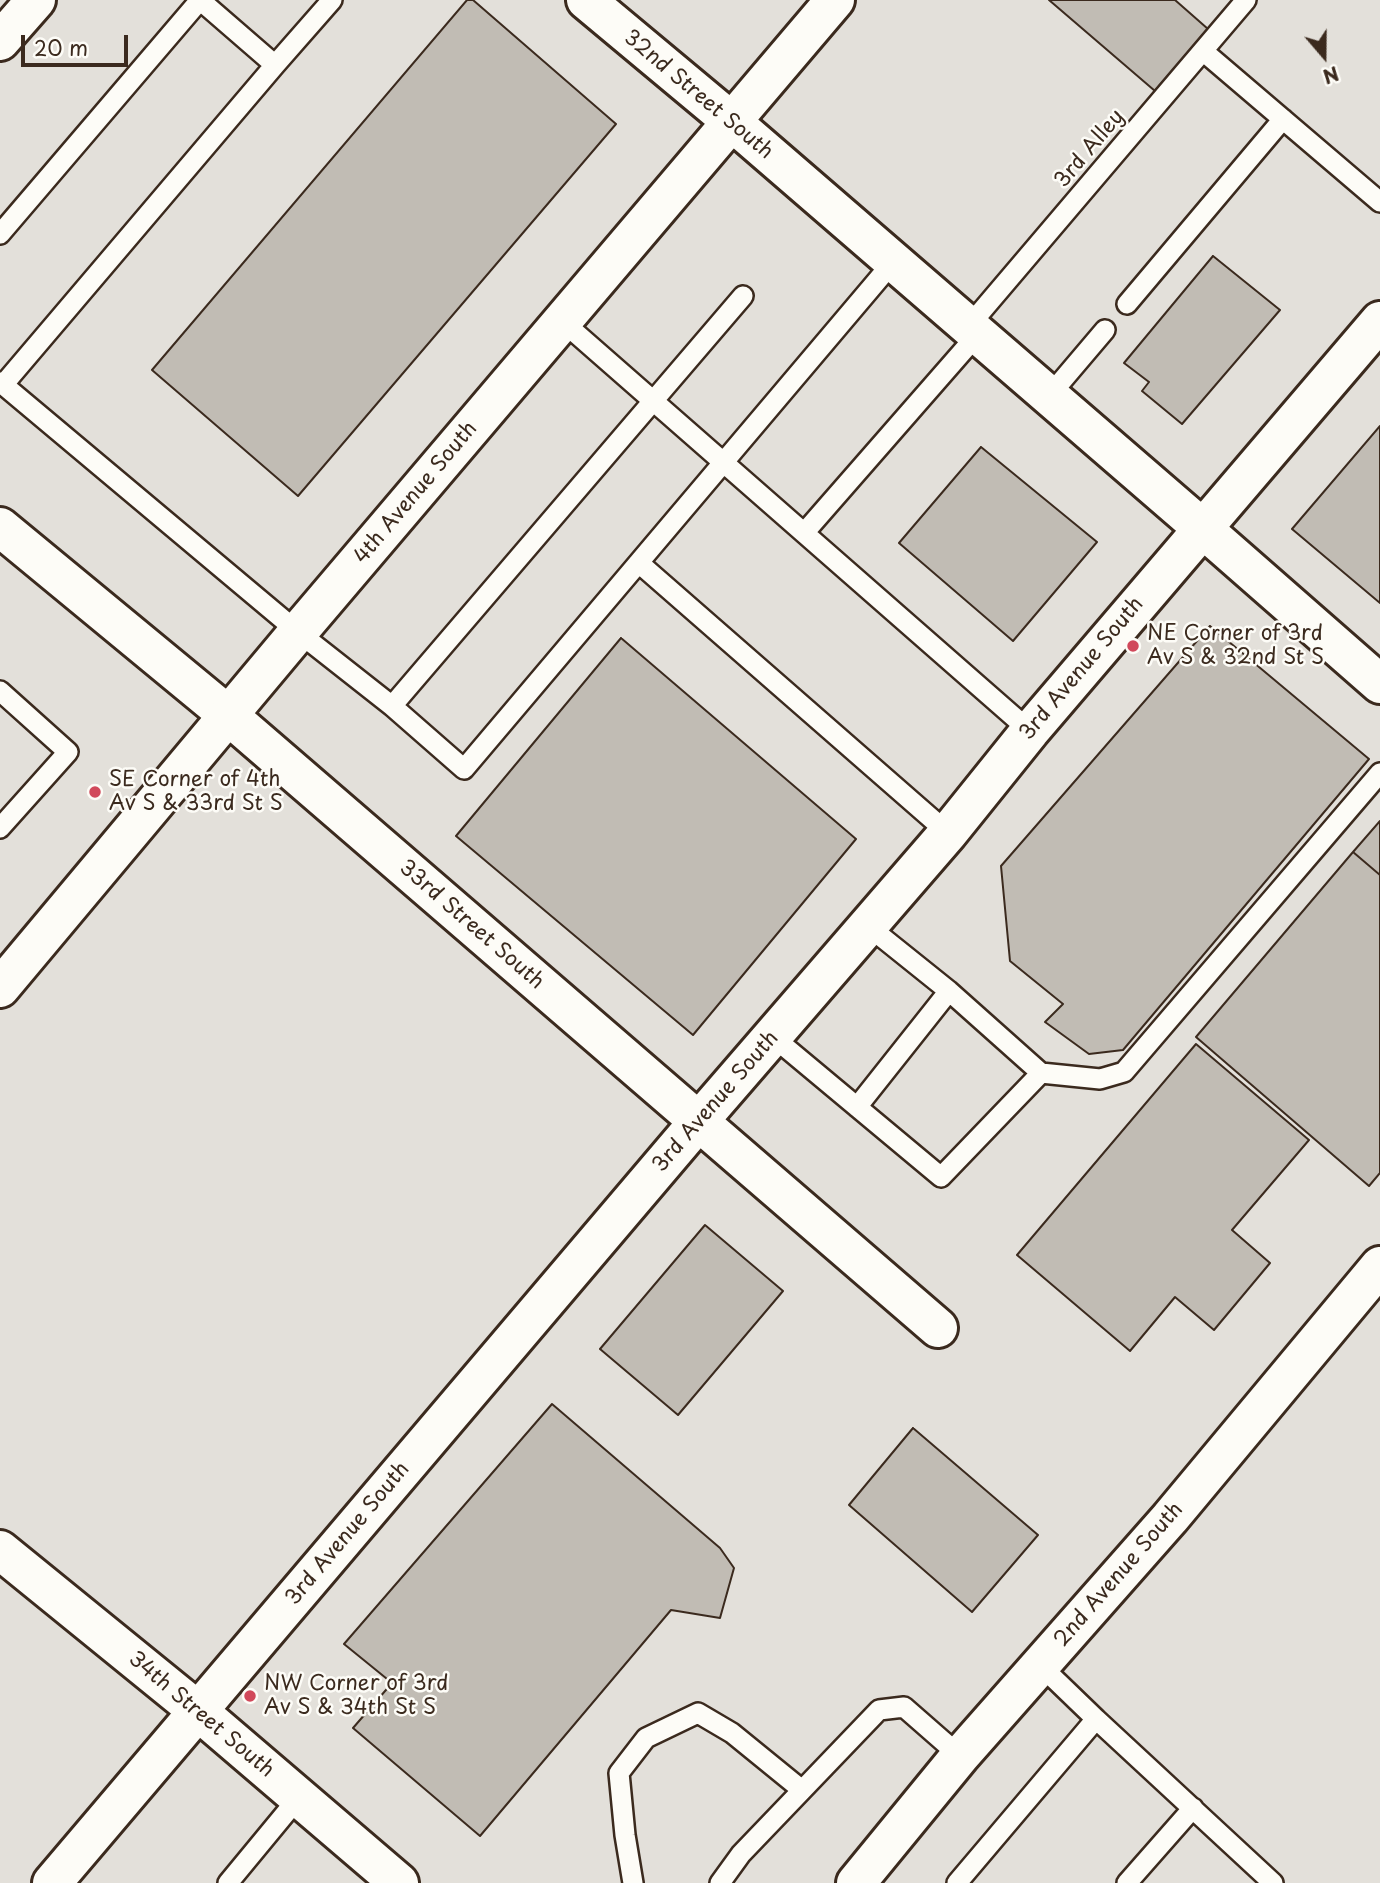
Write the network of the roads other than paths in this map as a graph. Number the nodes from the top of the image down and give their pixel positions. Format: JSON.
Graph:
{"nodes":[{"id":1,"x":36,"y":0,"type":"edge"},
{"id":2,"x":332,"y":0,"type":"edge"},
{"id":3,"x":586,"y":0,"type":"edge"},
{"id":4,"x":835,"y":0,"type":"edge"},
{"id":5,"x":1246,"y":0,"type":"edge"},
{"id":6,"x":0,"y":41,"type":"edge"},
{"id":7,"x":1203,"y":51,"type":"junction"},
{"id":8,"x":275,"y":65,"type":"junction"},
{"id":9,"x":1283,"y":119,"type":"junction"},
{"id":10,"x":731,"y":121,"type":"junction"},
{"id":11,"x":1380,"y":202,"type":"edge"},
{"id":12,"x":0,"y":234,"type":"edge"},
{"id":13,"x":893,"y":262,"type":"junction"},
{"id":14,"x":743,"y":296,"type":"dead end"},
{"id":15,"x":1126,"y":304,"type":"dead end"},
{"id":16,"x":562,"y":321,"type":"junction"},
{"id":17,"x":1380,"y":321,"type":"edge"},
{"id":18,"x":1105,"y":330,"type":"dead end"},
{"id":19,"x":973,"y":331,"type":"junction"},
{"id":20,"x":2,"y":384,"type":"edge"},
{"id":21,"x":1049,"y":396,"type":"junction"},
{"id":22,"x":652,"y":400,"type":"junction"},
{"id":23,"x":724,"y":463,"type":"junction"},
{"id":24,"x":0,"y":527,"type":"edge"},
{"id":25,"x":1202,"y":528,"type":"junction"},
{"id":26,"x":804,"y":533,"type":"junction"},
{"id":27,"x":639,"y":563,"type":"junction"},
{"id":28,"x":298,"y":632,"type":"junction"},
{"id":29,"x":1380,"y":684,"type":"edge"},
{"id":30,"x":0,"y":691,"type":"edge"},
{"id":31,"x":392,"y":706,"type":"junction"},
{"id":32,"x":229,"y":716,"type":"junction"},
{"id":33,"x":1030,"y":731,"type":"junction"},
{"id":34,"x":1380,"y":774,"type":"edge"},
{"id":35,"x":0,"y":828,"type":"edge"},
{"id":36,"x":948,"y":833,"type":"junction"},
{"id":37,"x":868,"y":926,"type":"junction"},
{"id":38,"x":0,"y":988,"type":"edge"},
{"id":39,"x":949,"y":991,"type":"junction"},
{"id":40,"x":772,"y":1036,"type":"junction"},
{"id":41,"x":1041,"y":1073,"type":"junction"},
{"id":42,"x":857,"y":1107,"type":"junction"},
{"id":43,"x":699,"y":1121,"type":"junction"},
{"id":44,"x":1380,"y":1266,"type":"edge"},
{"id":45,"x":938,"y":1328,"type":"dead end"},
{"id":46,"x":0,"y":1550,"type":"edge"},
{"id":47,"x":1040,"y":1665,"type":"junction"},
{"id":48,"x":198,"y":1711,"type":"junction"},
{"id":49,"x":1096,"y":1720,"type":"junction"},
{"id":50,"x":960,"y":1756,"type":"junction"},
{"id":51,"x":802,"y":1790,"type":"junction"},
{"id":52,"x":299,"y":1797,"type":"junction"},
{"id":53,"x":1193,"y":1808,"type":"junction"},
{"id":54,"x":52,"y":1883,"type":"edge"},
{"id":55,"x":228,"y":1883,"type":"edge"},
{"id":56,"x":399,"y":1883,"type":"edge"},
{"id":57,"x":633,"y":1883,"type":"edge"},
{"id":58,"x":720,"y":1883,"type":"edge"},
{"id":59,"x":856,"y":1883,"type":"edge"},
{"id":60,"x":957,"y":1883,"type":"edge"},
{"id":61,"x":1127,"y":1883,"type":"edge"},
{"id":62,"x":1273,"y":1883,"type":"edge"}],
"edges":[{"from":1,"to":6,"type":"main road"},
{"from":2,"to":8,"type":"lane"},
{"from":3,"to":10,"type":"main road","name":"32nd Street South"},
{"from":4,"to":10,"type":"main road","name":"4th Avenue South"},
{"from":5,"to":7,"type":"lane","name":"3rd Alley"},
{"from":7,"to":9,"type":"lane"},
{"from":7,"to":19,"type":"lane","name":"3rd Alley"},
{"from":8,"to":12,"type":"lane"},
{"from":8,"to":20,"type":"lane"},
{"from":9,"to":11,"type":"lane"},
{"from":9,"to":15,"type":"lane"},
{"from":10,"to":13,"type":"main road","name":"32nd Street South"},
{"from":10,"to":16,"type":"main road","name":"4th Avenue South"},
{"from":13,"to":19,"type":"main road","name":"32nd Street South"},
{"from":13,"to":23,"type":"lane"},
{"from":14,"to":22,"type":"lane"},
{"from":16,"to":22,"type":"lane"},
{"from":16,"to":28,"type":"main road","name":"4th Avenue South"},
{"from":17,"to":25,"type":"main road","name":"3rd Avenue South"},
{"from":18,"to":21,"type":"lane"},
{"from":19,"to":21,"type":"main road","name":"32nd Street South"},
{"from":19,"to":26,"type":"lane","name":"3rd Alley"},
{"from":20,"to":28,"type":"lane"},
{"from":21,"to":25,"type":"main road","name":"32nd Street South"},
{"from":22,"to":23,"type":"lane"},
{"from":22,"to":31,"type":"lane"},
{"from":23,"to":26,"type":"lane"},
{"from":23,"to":27,"type":"lane"},
{"from":24,"to":32,"type":"main road","name":"33rd Street South"},
{"from":25,"to":29,"type":"main road","name":"32nd Street South"},
{"from":25,"to":33,"type":"main road","name":"3rd Avenue South"},
{"from":26,"to":33,"type":"lane"},
{"from":27,"to":31,"type":"lane"},
{"from":27,"to":36,"type":"lane"},
{"from":28,"to":31,"type":"lane"},
{"from":28,"to":32,"type":"main road","name":"4th Avenue South"},
{"from":30,"to":35,"type":"lane"},
{"from":32,"to":38,"type":"main road","name":"4th Avenue South"},
{"from":32,"to":43,"type":"main road","name":"33rd Street South"},
{"from":33,"to":36,"type":"main road","name":"3rd Avenue South"},
{"from":34,"to":41,"type":"lane"},
{"from":36,"to":37,"type":"main road","name":"3rd Avenue South"},
{"from":37,"to":39,"type":"lane"},
{"from":37,"to":40,"type":"main road","name":"3rd Avenue South"},
{"from":39,"to":41,"type":"lane"},
{"from":39,"to":42,"type":"lane"},
{"from":40,"to":42,"type":"lane"},
{"from":40,"to":43,"type":"main road","name":"3rd Avenue South"},
{"from":41,"to":42,"type":"lane"},
{"from":43,"to":45,"type":"main road","name":"33rd Street South"},
{"from":43,"to":48,"type":"main road","name":"3rd Avenue South"},
{"from":44,"to":47,"type":"main road","name":"2nd Avenue South"},
{"from":46,"to":48,"type":"main road","name":"34th Street South"},
{"from":47,"to":49,"type":"lane"},
{"from":47,"to":50,"type":"main road","name":"2nd Avenue South"},
{"from":48,"to":52,"type":"main road","name":"34th Street South"},
{"from":48,"to":54,"type":"main road","name":"3rd Avenue South"},
{"from":49,"to":53,"type":"lane"},
{"from":49,"to":60,"type":"lane"},
{"from":50,"to":51,"type":"lane"},
{"from":50,"to":59,"type":"main road","name":"2nd Avenue South"},
{"from":51,"to":57,"type":"lane"},
{"from":51,"to":58,"type":"lane"},
{"from":52,"to":55,"type":"lane"},
{"from":52,"to":56,"type":"main road","name":"34th Street South"},
{"from":53,"to":61,"type":"lane"},
{"from":53,"to":62,"type":"lane"}]}
